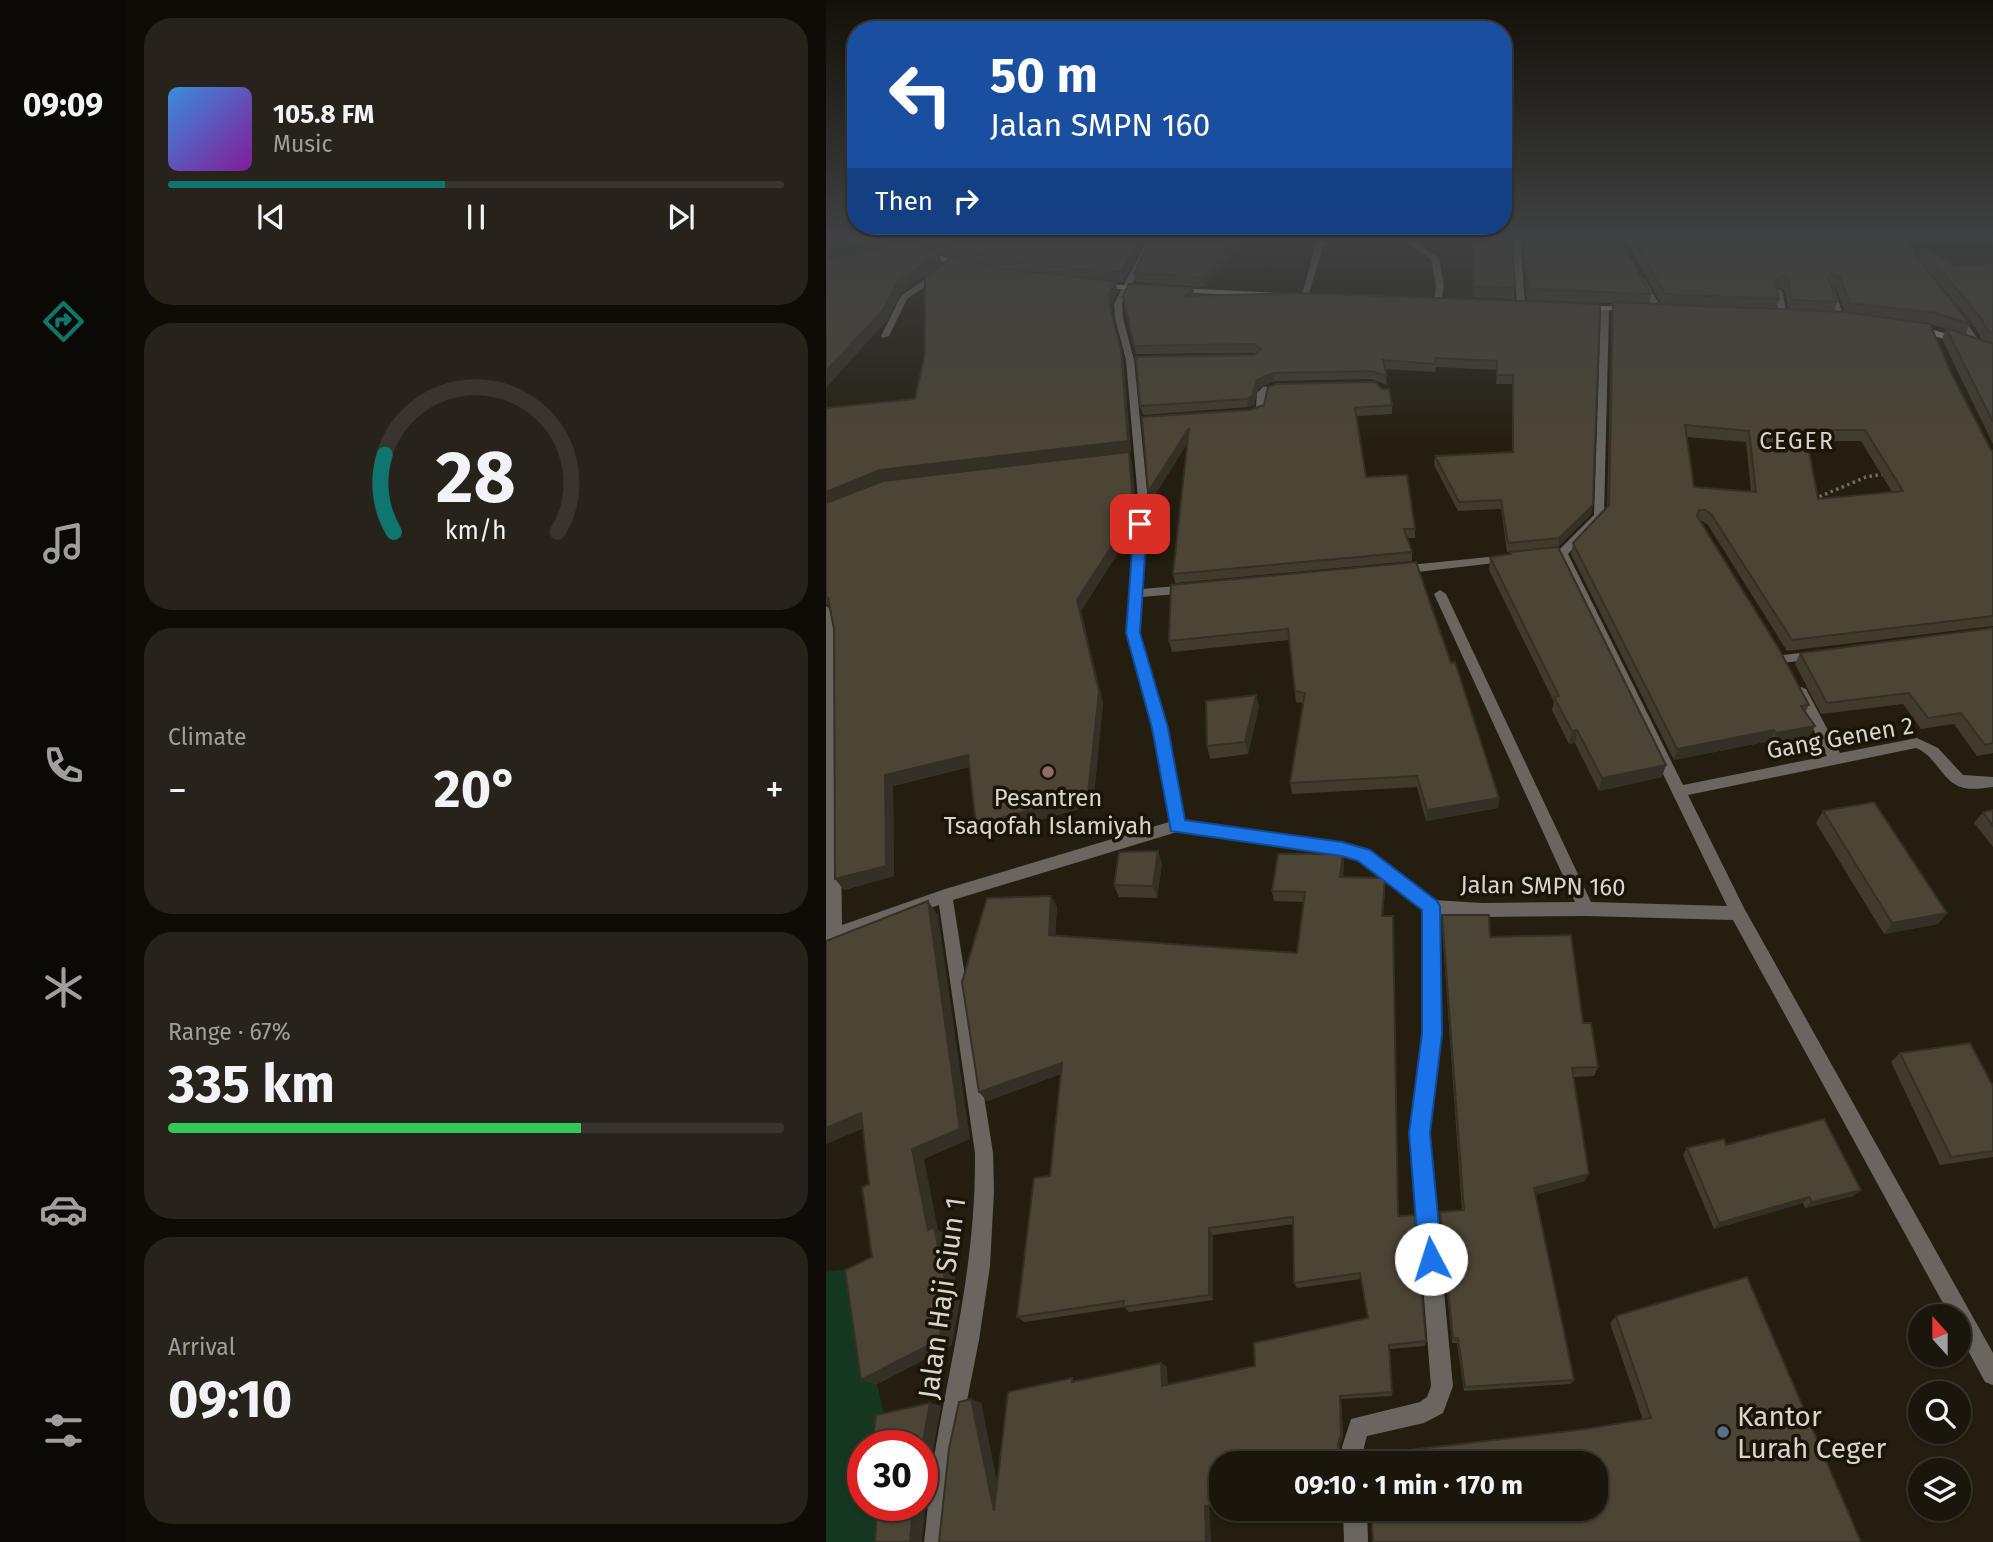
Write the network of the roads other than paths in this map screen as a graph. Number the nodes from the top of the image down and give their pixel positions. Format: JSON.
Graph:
{"nodes":[{"id":1,"x":1605,"y":308,"type":"edge"},
{"id":2,"x":899,"y":309,"type":"edge"},
{"id":3,"x":1118,"y":309,"type":"edge"},
{"id":4,"x":1620,"y":309,"type":"edge"},
{"id":5,"x":1782,"y":309,"type":"edge"},
{"id":6,"x":1841,"y":309,"type":"edge"},
{"id":7,"x":1636,"y":310,"type":"edge"},
{"id":8,"x":1648,"y":310,"type":"edge"},
{"id":9,"x":1953,"y":310,"type":"edge"},
{"id":10,"x":1660,"y":311,"type":"joint"},
{"id":11,"x":1672,"y":311,"type":"edge"},
{"id":12,"x":1770,"y":314,"type":"edge"},
{"id":13,"x":1783,"y":315,"type":"junction"},
{"id":14,"x":1795,"y":316,"type":"edge"},
{"id":15,"x":1830,"y":318,"type":"edge"},
{"id":16,"x":1847,"y":319,"type":"joint"},
{"id":17,"x":1907,"y":327,"type":"edge"},
{"id":18,"x":1931,"y":330,"type":"junction"},
{"id":19,"x":885,"y":336,"type":"dead end"},
{"id":20,"x":1978,"y":345,"type":"junction"},
{"id":21,"x":1937,"y":348,"type":"edge"},
{"id":22,"x":1993,"y":350,"type":"edge"},
{"id":23,"x":1302,"y":387,"type":"edge"},
{"id":24,"x":1237,"y":414,"type":"edge"},
{"id":25,"x":1524,"y":558,"type":"edge"},
{"id":26,"x":1383,"y":572,"type":"edge"},
{"id":27,"x":1197,"y":589,"type":"edge"},
{"id":28,"x":1134,"y":594,"type":"junction"},
{"id":29,"x":1440,"y":594,"type":"dead end"},
{"id":30,"x":826,"y":610,"type":"edge"},
{"id":31,"x":829,"y":641,"type":"edge"},
{"id":32,"x":1836,"y":652,"type":"edge"},
{"id":33,"x":1836,"y":760,"type":"junction"},
{"id":34,"x":1993,"y":782,"type":"edge"},
{"id":35,"x":1680,"y":791,"type":"junction"},
{"id":36,"x":1177,"y":826,"type":"junction"},
{"id":37,"x":945,"y":896,"type":"junction"},
{"id":38,"x":1431,"y":906,"type":"junction"},
{"id":39,"x":1586,"y":909,"type":"junction"},
{"id":40,"x":1738,"y":913,"type":"junction"},
{"id":41,"x":830,"y":935,"type":"edge"},
{"id":42,"x":1993,"y":1374,"type":"edge"},
{"id":43,"x":1353,"y":1451,"type":"edge"},
{"id":44,"x":1355,"y":1521,"type":"edge"},
{"id":45,"x":936,"y":1542,"type":"edge"},
{"id":46,"x":1356,"y":1542,"type":"edge"}],
"edges":[{"from":1,"to":35,"type":"street"},
{"from":2,"to":19,"type":"street"},
{"from":3,"to":28,"type":"street"},
{"from":4,"to":7,"type":"main road"},
{"from":5,"to":13,"type":"street"},
{"from":6,"to":16,"type":"street"},
{"from":8,"to":10,"type":"main road"},
{"from":9,"to":20,"type":"street"},
{"from":10,"to":11,"type":"main road"},
{"from":12,"to":13,"type":"main road"},
{"from":13,"to":14,"type":"main road"},
{"from":15,"to":16,"type":"main road"},
{"from":17,"to":18,"type":"main road"},
{"from":18,"to":20,"type":"main road"},
{"from":18,"to":21,"type":"street"},
{"from":20,"to":22,"type":"main road"},
{"from":23,"to":24,"type":"street"},
{"from":25,"to":26,"type":"street"},
{"from":27,"to":28,"type":"street"},
{"from":28,"to":36,"type":"street"},
{"from":29,"to":39,"type":"street"},
{"from":30,"to":31,"type":"street"},
{"from":31,"to":41,"type":"street"},
{"from":32,"to":33,"type":"street"},
{"from":33,"to":34,"type":"street","name":"Gang Genen 2"},
{"from":33,"to":35,"type":"street","name":"Gang Genen 2"},
{"from":35,"to":40,"type":"street"},
{"from":36,"to":37,"type":"street"},
{"from":36,"to":38,"type":"street","name":"Jalan SMPN 160"},
{"from":37,"to":41,"type":"street"},
{"from":37,"to":45,"type":"street","name":"Jalan Haji Siun 1"},
{"from":38,"to":39,"type":"street","name":"Jalan SMPN 160"},
{"from":38,"to":43,"type":"street"},
{"from":39,"to":40,"type":"street","name":"Jalan SMPN 160"},
{"from":40,"to":42,"type":"street"},
{"from":44,"to":46,"type":"street"}]}
